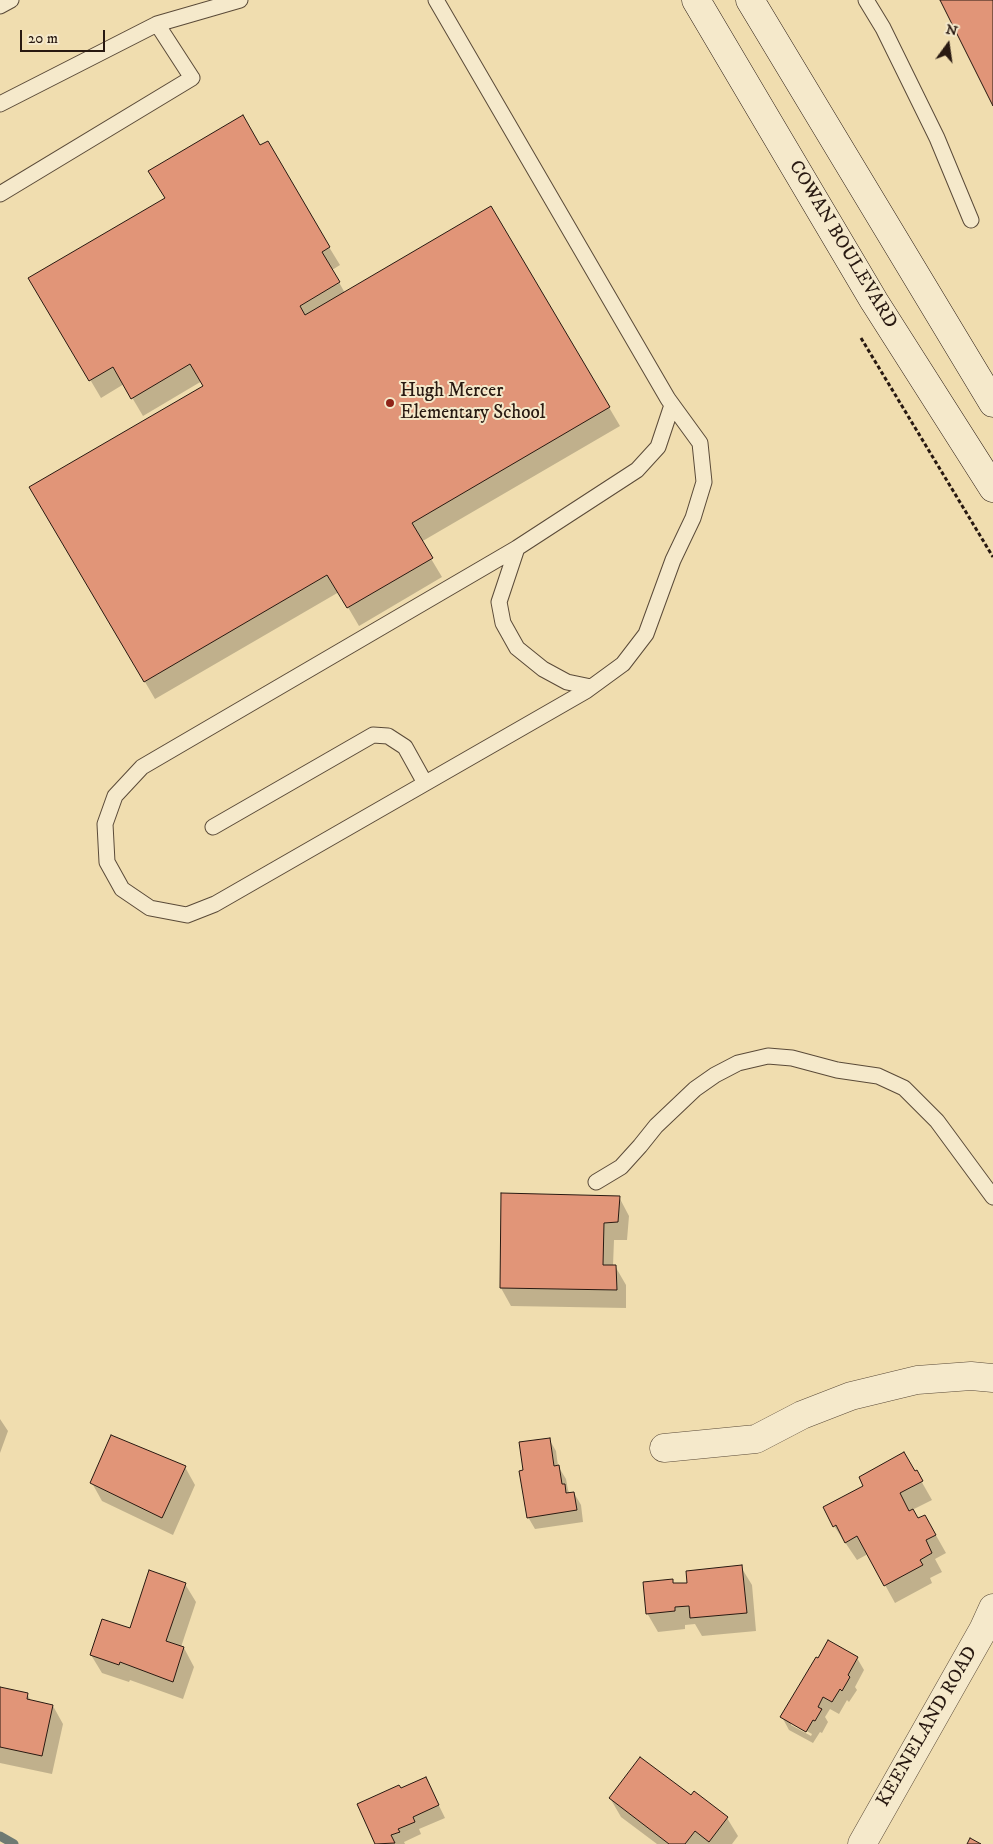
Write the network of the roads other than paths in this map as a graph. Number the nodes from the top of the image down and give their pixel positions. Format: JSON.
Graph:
{"nodes":[{"id":1,"x":11,"y":0,"type":"edge"},
{"id":2,"x":240,"y":0,"type":"edge"},
{"id":3,"x":436,"y":0,"type":"edge"},
{"id":4,"x":696,"y":0,"type":"edge"},
{"id":5,"x":750,"y":0,"type":"edge"},
{"id":6,"x":866,"y":0,"type":"edge"},
{"id":7,"x":0,"y":6,"type":"edge"},
{"id":8,"x":157,"y":24,"type":"junction"},
{"id":9,"x":0,"y":104,"type":"edge"},
{"id":10,"x":0,"y":194,"type":"edge"},
{"id":11,"x":971,"y":220,"type":"dead end"},
{"id":12,"x":993,"y":403,"type":"edge"},
{"id":13,"x":672,"y":405,"type":"junction"},
{"id":14,"x":993,"y":488,"type":"edge"},
{"id":15,"x":517,"y":548,"type":"junction"},
{"id":16,"x":591,"y":687,"type":"junction"},
{"id":17,"x":425,"y":783,"type":"junction"},
{"id":18,"x":213,"y":827,"type":"dead end"},
{"id":19,"x":596,"y":1182,"type":"dead end"},
{"id":20,"x":993,"y":1197,"type":"edge"},
{"id":21,"x":993,"y":1378,"type":"edge"},
{"id":22,"x":664,"y":1448,"type":"dead end"},
{"id":23,"x":993,"y":1608,"type":"edge"},
{"id":24,"x":862,"y":1844,"type":"edge"}],
"edges":[{"from":1,"to":7,"type":"lane"},
{"from":2,"to":8,"type":"lane"},
{"from":3,"to":13,"type":"lane"},
{"from":4,"to":14,"type":"main road","name":"COWAN BOULEVARD"},
{"from":5,"to":12,"type":"main road"},
{"from":6,"to":11,"type":"lane"},
{"from":8,"to":9,"type":"lane"},
{"from":8,"to":10,"type":"lane"},
{"from":13,"to":15,"type":"lane"},
{"from":13,"to":16,"type":"lane"},
{"from":15,"to":16,"type":"lane"},
{"from":15,"to":17,"type":"lane"},
{"from":16,"to":17,"type":"lane"},
{"from":17,"to":18,"type":"lane"},
{"from":19,"to":20,"type":"lane"},
{"from":21,"to":22,"type":"main road"},
{"from":23,"to":24,"type":"main road","name":"KEENELAND ROAD"}]}
